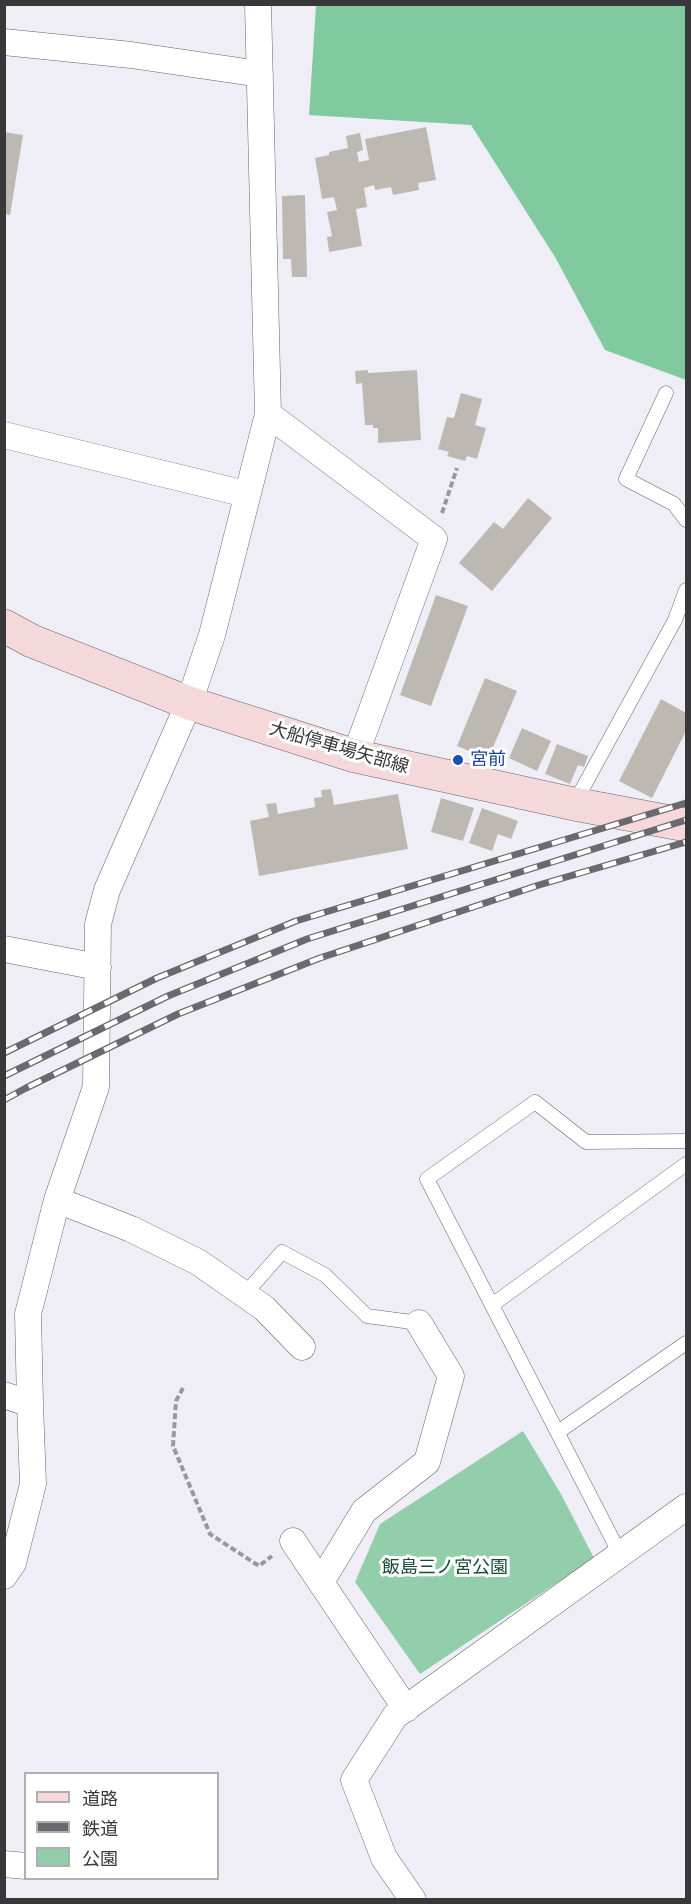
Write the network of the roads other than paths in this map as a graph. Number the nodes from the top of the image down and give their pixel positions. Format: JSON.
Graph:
{"nodes":[{"id":1,"x":258,"y":4,"type":"edge"},
{"id":2,"x":4,"y":42,"type":"edge"},
{"id":3,"x":260,"y":74,"type":"junction"},
{"id":4,"x":666,"y":393,"type":"dead end"},
{"id":5,"x":268,"y":414,"type":"junction"},
{"id":6,"x":4,"y":435,"type":"edge"},
{"id":7,"x":246,"y":494,"type":"junction"},
{"id":8,"x":687,"y":520,"type":"edge"},
{"id":9,"x":687,"y":590,"type":"edge"},
{"id":10,"x":4,"y":626,"type":"edge"},
{"id":11,"x":189,"y":703,"type":"junction"},
{"id":12,"x":355,"y":756,"type":"junction"},
{"id":13,"x":574,"y":804,"type":"junction"},
{"id":14,"x":687,"y":825,"type":"edge"},
{"id":15,"x":4,"y":949,"type":"edge"},
{"id":16,"x":98,"y":967,"type":"junction"},
{"id":17,"x":687,"y":1141,"type":"edge"},
{"id":18,"x":687,"y":1164,"type":"edge"},
{"id":19,"x":57,"y":1200,"type":"junction"},
{"id":20,"x":245,"y":1294,"type":"junction"},
{"id":21,"x":492,"y":1305,"type":"junction"},
{"id":22,"x":419,"y":1323,"type":"joint"},
{"id":23,"x":687,"y":1343,"type":"edge"},
{"id":24,"x":302,"y":1347,"type":"dead end"},
{"id":25,"x":4,"y":1395,"type":"edge"},
{"id":26,"x":30,"y":1404,"type":"junction"},
{"id":27,"x":558,"y":1432,"type":"junction"},
{"id":28,"x":687,"y":1507,"type":"edge"},
{"id":29,"x":293,"y":1541,"type":"dead end"},
{"id":30,"x":620,"y":1554,"type":"junction"},
{"id":31,"x":7,"y":1566,"type":"edge"},
{"id":32,"x":321,"y":1582,"type":"junction"},
{"id":33,"x":406,"y":1709,"type":"junction"},
{"id":34,"x":4,"y":1864,"type":"edge"},
{"id":35,"x":24,"y":1866,"type":"edge"},
{"id":36,"x":413,"y":1899,"type":"edge"}],
"edges":[{"from":1,"to":3,"type":"street"},
{"from":2,"to":3,"type":"street"},
{"from":3,"to":5,"type":"street"},
{"from":4,"to":8,"type":"lane"},
{"from":5,"to":7,"type":"street"},
{"from":5,"to":12,"type":"street"},
{"from":6,"to":7,"type":"street"},
{"from":7,"to":11,"type":"street"},
{"from":9,"to":13,"type":"lane"},
{"from":10,"to":11,"type":"main road","name":"大船停車場矢部線"},
{"from":11,"to":12,"type":"main road","name":"大船停車場矢部線"},
{"from":11,"to":16,"type":"street"},
{"from":12,"to":13,"type":"main road","name":"大船停車場矢部線"},
{"from":13,"to":14,"type":"main road","name":"大船停車場矢部線"},
{"from":15,"to":16,"type":"street"},
{"from":16,"to":19,"type":"street"},
{"from":17,"to":21,"type":"lane"},
{"from":18,"to":21,"type":"lane"},
{"from":19,"to":20,"type":"street"},
{"from":19,"to":26,"type":"street"},
{"from":20,"to":22,"type":"lane"},
{"from":20,"to":24,"type":"street"},
{"from":21,"to":27,"type":"lane"},
{"from":22,"to":32,"type":"street"},
{"from":23,"to":27,"type":"lane"},
{"from":25,"to":26,"type":"street"},
{"from":26,"to":31,"type":"street"},
{"from":27,"to":30,"type":"lane"},
{"from":28,"to":30,"type":"street"},
{"from":29,"to":32,"type":"street"},
{"from":30,"to":33,"type":"street"},
{"from":32,"to":33,"type":"street"},
{"from":33,"to":36,"type":"street"},
{"from":34,"to":35,"type":"street"}]}
